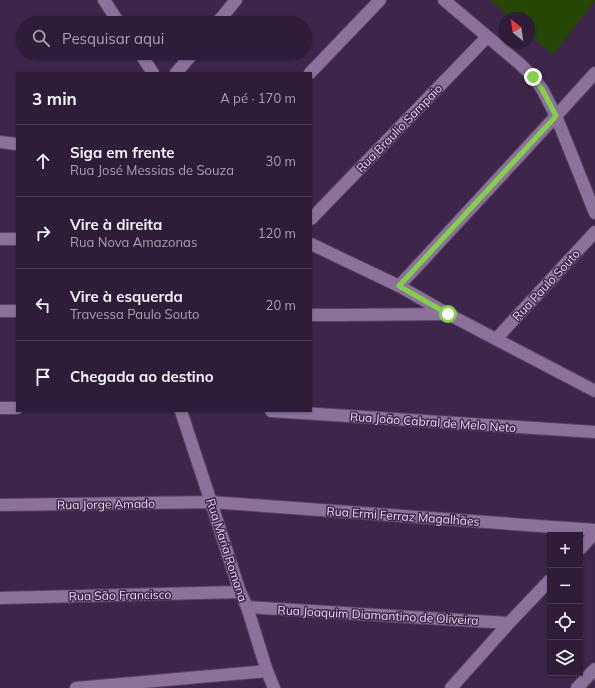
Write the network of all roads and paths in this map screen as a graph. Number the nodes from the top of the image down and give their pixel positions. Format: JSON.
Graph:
{"nodes":[{"id":1,"x":104,"y":0,"type":"edge"},
{"id":2,"x":236,"y":0,"type":"edge"},
{"id":3,"x":380,"y":0,"type":"edge"},
{"id":4,"x":444,"y":0,"type":"edge"},
{"id":5,"x":114,"y":16,"type":"edge"},
{"id":6,"x":223,"y":16,"type":"edge"},
{"id":7,"x":488,"y":37,"type":"junction"},
{"id":8,"x":145,"y":60,"type":"edge"},
{"id":9,"x":187,"y":60,"type":"edge"},
{"id":10,"x":152,"y":72,"type":"edge"},
{"id":11,"x":177,"y":72,"type":"edge"},
{"id":12,"x":311,"y":72,"type":"edge"},
{"id":13,"x":595,"y":73,"type":"edge"},
{"id":14,"x":556,"y":116,"type":"junction"},
{"id":15,"x":0,"y":142,"type":"edge"},
{"id":16,"x":16,"y":144,"type":"edge"},
{"id":17,"x":595,"y":213,"type":"edge"},
{"id":18,"x":312,"y":218,"type":"edge"},
{"id":19,"x":595,"y":232,"type":"edge"},
{"id":20,"x":0,"y":239,"type":"edge"},
{"id":21,"x":16,"y":239,"type":"edge"},
{"id":22,"x":312,"y":244,"type":"edge"},
{"id":23,"x":399,"y":286,"type":"junction"},
{"id":24,"x":0,"y":311,"type":"edge"},
{"id":25,"x":16,"y":311,"type":"edge"},
{"id":26,"x":312,"y":314,"type":"edge"},
{"id":27,"x":448,"y":314,"type":"junction"},
{"id":28,"x":496,"y":338,"type":"junction"},
{"id":29,"x":592,"y":386,"type":"edge"},
{"id":30,"x":0,"y":408,"type":"edge"},
{"id":31,"x":16,"y":408,"type":"edge"},
{"id":32,"x":181,"y":412,"type":"edge"},
{"id":33,"x":286,"y":412,"type":"edge"},
{"id":34,"x":595,"y":432,"type":"edge"},
{"id":35,"x":212,"y":502,"type":"junction"},
{"id":36,"x":0,"y":505,"type":"edge"},
{"id":37,"x":595,"y":532,"type":"edge"},
{"id":38,"x":583,"y":546,"type":"edge"},
{"id":39,"x":547,"y":583,"type":"edge"},
{"id":40,"x":240,"y":592,"type":"junction"},
{"id":41,"x":0,"y":598,"type":"edge"},
{"id":42,"x":247,"y":607,"type":"junction"},
{"id":43,"x":509,"y":623,"type":"junction"},
{"id":44,"x":595,"y":669,"type":"edge"},
{"id":45,"x":267,"y":671,"type":"junction"},
{"id":46,"x":76,"y":688,"type":"edge"},
{"id":47,"x":274,"y":688,"type":"edge"},
{"id":48,"x":451,"y":688,"type":"edge"},
{"id":49,"x":577,"y":688,"type":"edge"}],
"edges":[{"from":1,"to":5,"type":"street"},
{"from":2,"to":6,"type":"street"},
{"from":3,"to":12,"type":"street"},
{"from":4,"to":7,"type":"street"},
{"from":7,"to":14,"type":"street"},
{"from":7,"to":18,"type":"street","name":"Rua Braulio Sampaio"},
{"from":8,"to":10,"type":"street"},
{"from":9,"to":11,"type":"street"},
{"from":13,"to":14,"type":"street"},
{"from":14,"to":17,"type":"street"},
{"from":14,"to":23,"type":"street"},
{"from":15,"to":16,"type":"street"},
{"from":19,"to":28,"type":"street","name":"Rua Paulo Souto"},
{"from":20,"to":21,"type":"street"},
{"from":22,"to":23,"type":"street"},
{"from":23,"to":27,"type":"street"},
{"from":24,"to":25,"type":"street"},
{"from":26,"to":27,"type":"street"},
{"from":27,"to":28,"type":"street"},
{"from":28,"to":29,"type":"street"},
{"from":30,"to":31,"type":"street"},
{"from":32,"to":35,"type":"street","name":"Rua Maria Romana"},
{"from":33,"to":34,"type":"street","name":"Rua João Cabral de Melo Neto"},
{"from":35,"to":36,"type":"street","name":"Rua Jorge Amado"},
{"from":35,"to":37,"type":"street","name":"Rua Ermi Ferraz Magalhães"},
{"from":35,"to":40,"type":"street","name":"Rua Maria Romana"},
{"from":37,"to":38,"type":"street"},
{"from":39,"to":43,"type":"street"},
{"from":40,"to":41,"type":"street","name":"Rua São Francisco"},
{"from":40,"to":42,"type":"street","name":"Rua Maria Romana"},
{"from":42,"to":43,"type":"street","name":"Rua Joaquim Diamantino de Oliveira"},
{"from":42,"to":45,"type":"street","name":"Rua Maria Romana"},
{"from":43,"to":48,"type":"street"},
{"from":44,"to":49,"type":"street"},
{"from":45,"to":46,"type":"street"},
{"from":45,"to":47,"type":"street","name":"Rua Maria Romana"}]}
